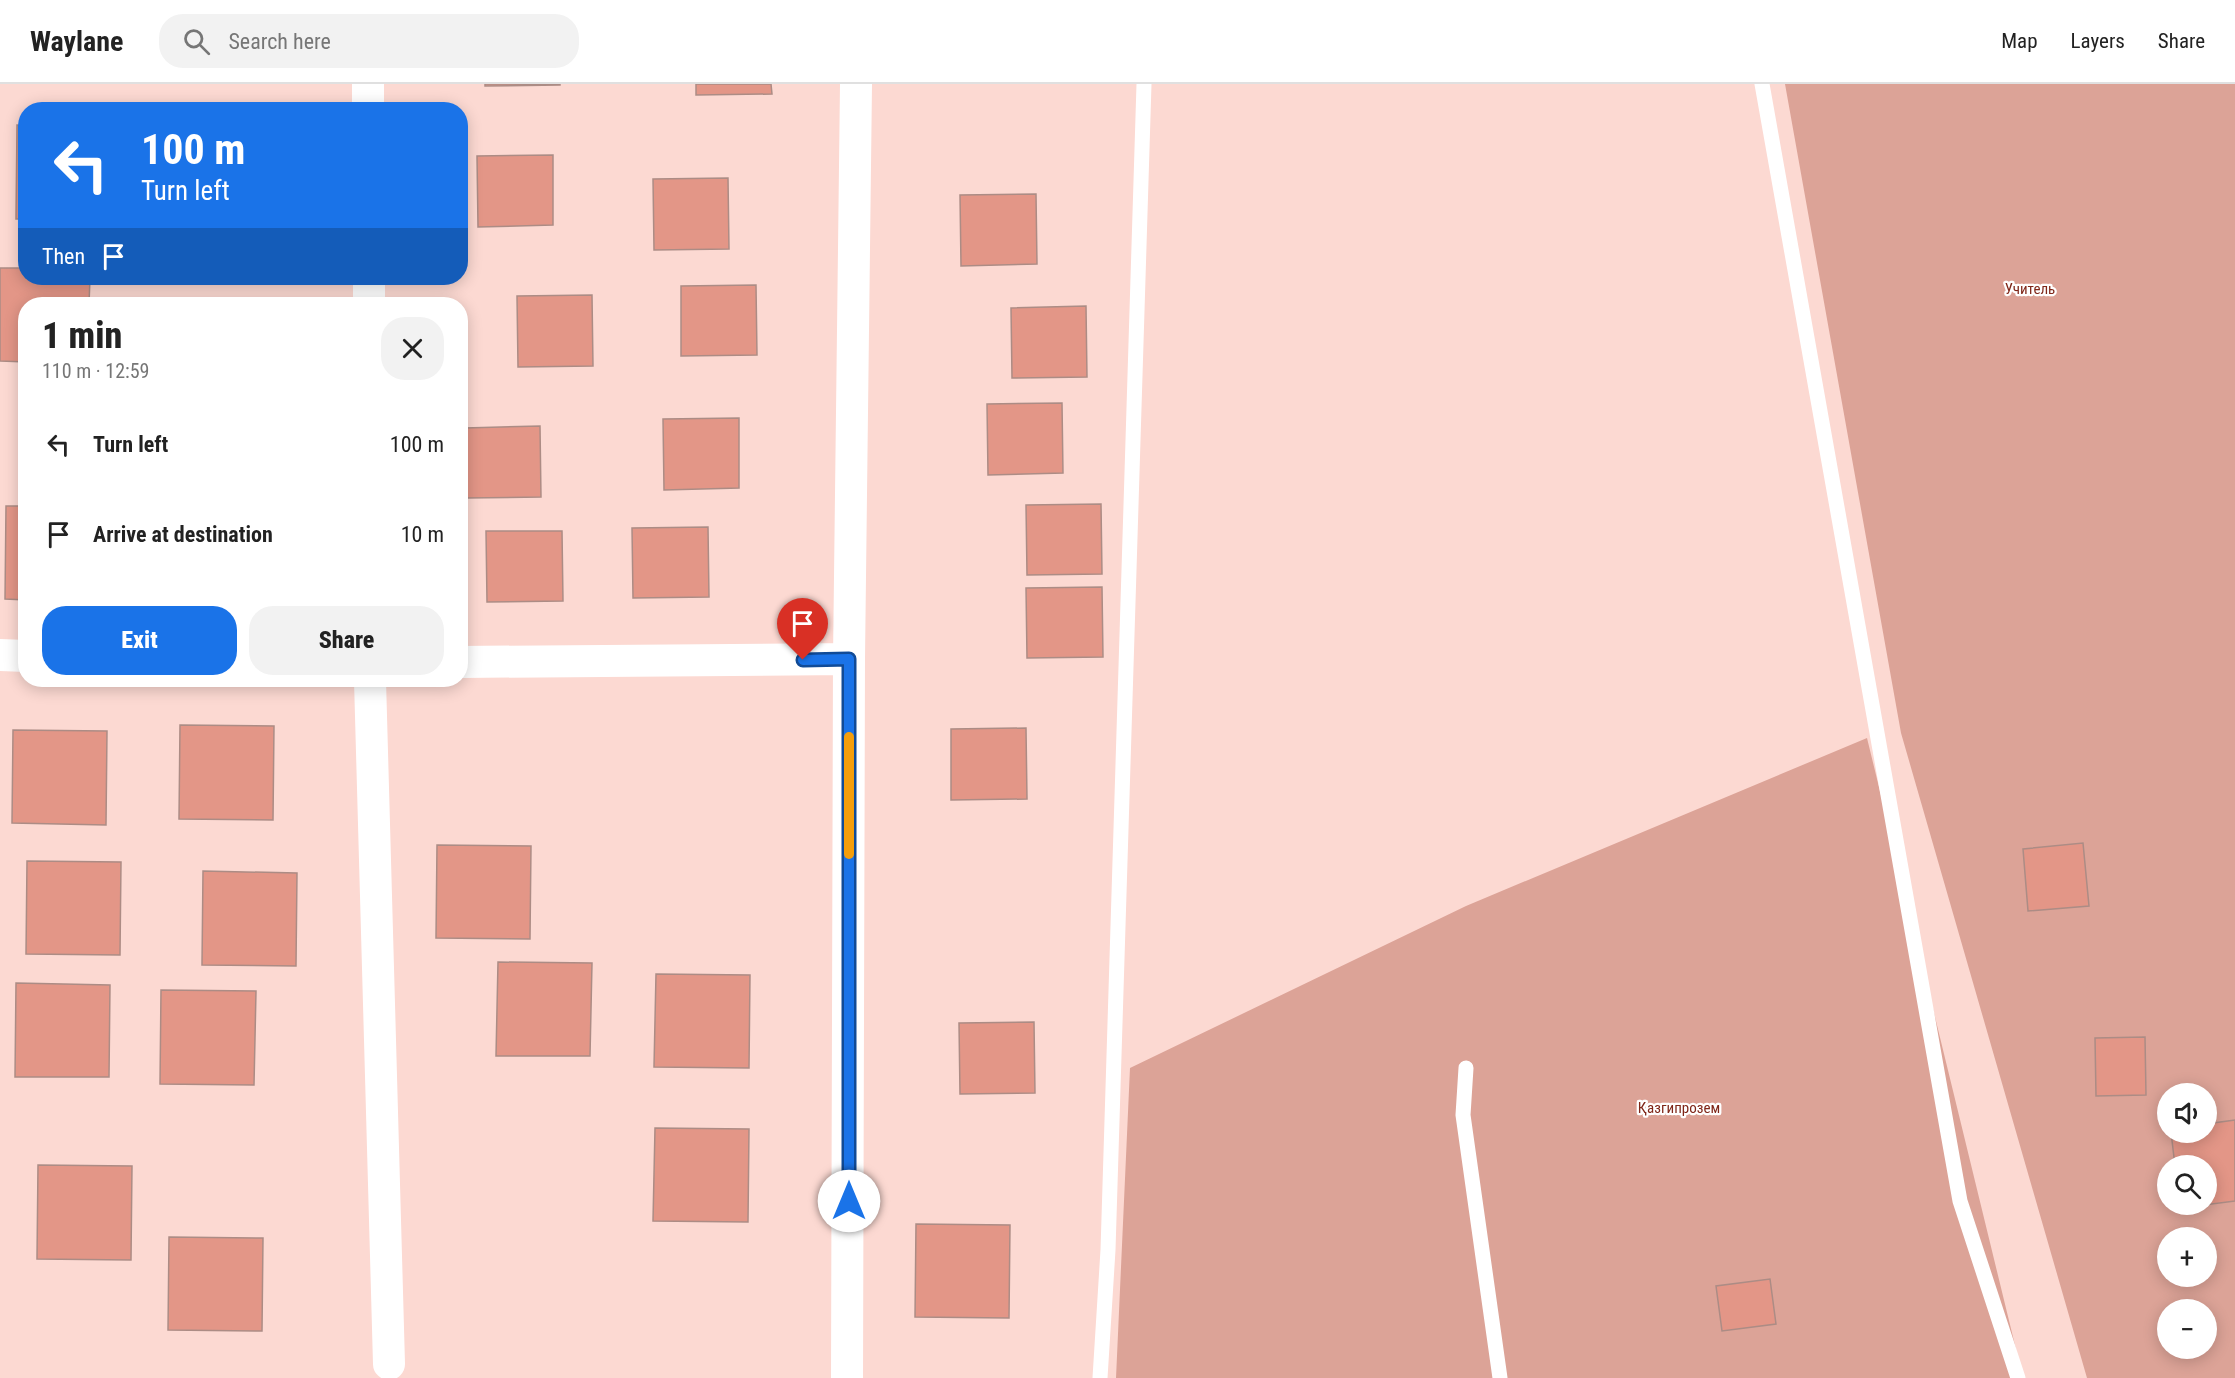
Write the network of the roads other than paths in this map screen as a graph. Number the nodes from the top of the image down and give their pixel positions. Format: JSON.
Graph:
{"nodes":[{"id":1,"x":368,"y":84,"type":"edge"},
{"id":2,"x":856,"y":84,"type":"edge"},
{"id":3,"x":1144,"y":84,"type":"edge"},
{"id":4,"x":1762,"y":84,"type":"edge"},
{"id":5,"x":368,"y":102,"type":"edge"},
{"id":6,"x":0,"y":655,"type":"edge"},
{"id":7,"x":18,"y":656,"type":"edge"},
{"id":8,"x":849,"y":659,"type":"junction"},
{"id":9,"x":468,"y":662,"type":"edge"},
{"id":10,"x":370,"y":687,"type":"edge"},
{"id":11,"x":1466,"y":1068,"type":"dead end"},
{"id":12,"x":389,"y":1364,"type":"dead end"},
{"id":13,"x":847,"y":1378,"type":"edge"},
{"id":14,"x":1100,"y":1378,"type":"edge"},
{"id":15,"x":1500,"y":1378,"type":"edge"},
{"id":16,"x":2018,"y":1378,"type":"edge"}],
"edges":[{"from":1,"to":5,"type":"street"},
{"from":2,"to":8,"type":"street"},
{"from":3,"to":14,"type":"lane"},
{"from":4,"to":16,"type":"lane"},
{"from":6,"to":7,"type":"street"},
{"from":8,"to":9,"type":"street"},
{"from":8,"to":13,"type":"street"},
{"from":10,"to":12,"type":"street"},
{"from":11,"to":15,"type":"lane"}]}
